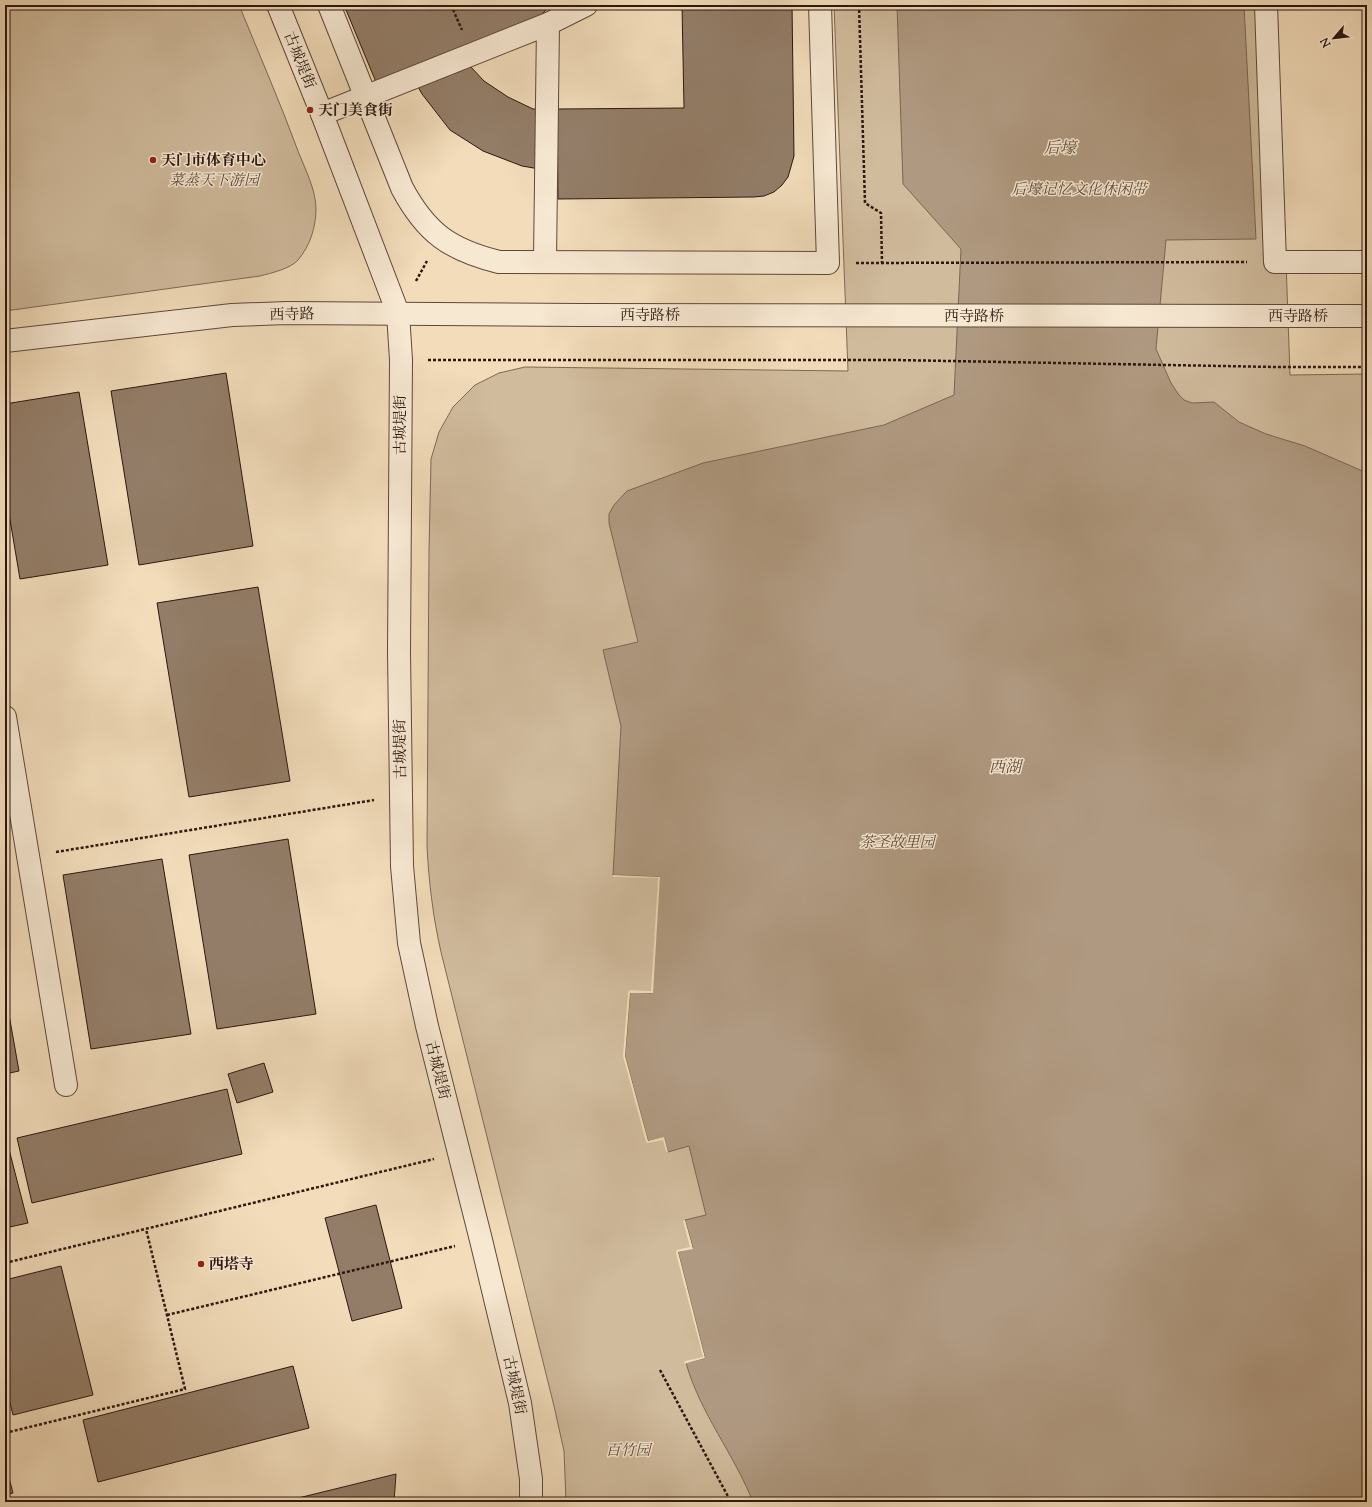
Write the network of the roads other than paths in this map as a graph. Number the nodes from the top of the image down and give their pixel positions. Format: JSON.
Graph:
{"nodes":[{"id":1,"x":278,"y":5,"type":"edge"},
{"id":2,"x":329,"y":5,"type":"edge"},
{"id":3,"x":586,"y":5,"type":"edge"},
{"id":4,"x":820,"y":5,"type":"edge"},
{"id":5,"x":1266,"y":5,"type":"edge"},
{"id":6,"x":548,"y":24,"type":"junction"},
{"id":7,"x":365,"y":97,"type":"junction"},
{"id":8,"x":322,"y":114,"type":"junction"},
{"id":9,"x":546,"y":261,"type":"junction"},
{"id":10,"x":1367,"y":262,"type":"edge"},
{"id":11,"x":398,"y":313,"type":"junction"},
{"id":12,"x":581,"y":315,"type":"joint"},
{"id":13,"x":1367,"y":316,"type":"edge"},
{"id":14,"x":5,"y":342,"type":"edge"},
{"id":15,"x":5,"y":717,"type":"edge"},
{"id":16,"x":66,"y":1084,"type":"dead end"},
{"id":17,"x":531,"y":1502,"type":"edge"}],
"edges":[{"from":1,"to":8,"type":"street","name":"古城堤街"},
{"from":2,"to":7,"type":"street"},
{"from":3,"to":6,"type":"street"},
{"from":4,"to":9,"type":"street"},
{"from":5,"to":10,"type":"street"},
{"from":6,"to":7,"type":"street"},
{"from":6,"to":9,"type":"street"},
{"from":7,"to":8,"type":"street"},
{"from":7,"to":9,"type":"street"},
{"from":8,"to":11,"type":"street","name":"古城堤街"},
{"from":11,"to":12,"type":"street","name":"西寺路"},
{"from":11,"to":14,"type":"street","name":"西寺路"},
{"from":11,"to":17,"type":"street","name":"古城堤街"},
{"from":12,"to":13,"type":"street","name":"西寺路桥"},
{"from":15,"to":16,"type":"street"}]}
